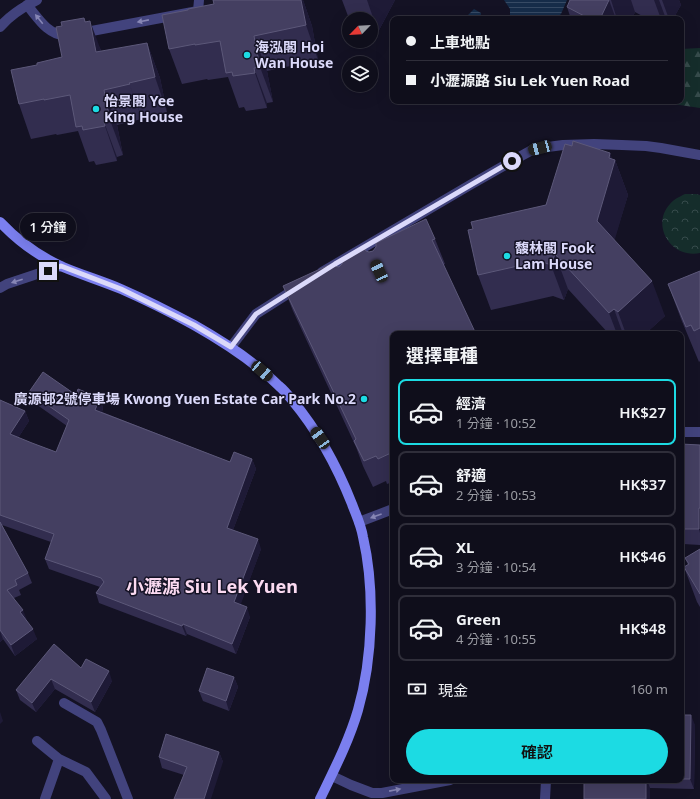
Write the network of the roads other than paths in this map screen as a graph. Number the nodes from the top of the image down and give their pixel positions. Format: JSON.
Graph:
{"nodes":[{"id":1,"x":37,"y":0,"type":"edge"},
{"id":2,"x":199,"y":0,"type":"edge"},
{"id":3,"x":27,"y":5,"type":"junction"},
{"id":4,"x":0,"y":27,"type":"edge"},
{"id":5,"x":700,"y":155,"type":"edge"},
{"id":6,"x":0,"y":222,"type":"edge"},
{"id":7,"x":366,"y":245,"type":"junction"},
{"id":8,"x":372,"y":257,"type":"edge"},
{"id":9,"x":335,"y":264,"type":"junction"},
{"id":10,"x":61,"y":266,"type":"junction"},
{"id":11,"x":315,"y":276,"type":"edge"},
{"id":12,"x":340,"y":276,"type":"edge"},
{"id":13,"x":302,"y":285,"type":"edge"},
{"id":14,"x":0,"y":288,"type":"edge"},
{"id":15,"x":231,"y":347,"type":"junction"},
{"id":16,"x":684,"y":432,"type":"edge"},
{"id":17,"x":700,"y":432,"type":"edge"},
{"id":18,"x":390,"y":510,"type":"edge"},
{"id":19,"x":359,"y":522,"type":"junction"},
{"id":20,"x":64,"y":703,"type":"dead end"},
{"id":21,"x":37,"y":741,"type":"dead end"},
{"id":22,"x":59,"y":759,"type":"junction"},
{"id":23,"x":332,"y":776,"type":"junction"},
{"id":24,"x":434,"y":783,"type":"edge"},
{"id":25,"x":546,"y":783,"type":"edge"},
{"id":26,"x":45,"y":799,"type":"edge"},
{"id":27,"x":106,"y":799,"type":"edge"},
{"id":28,"x":128,"y":799,"type":"edge"},
{"id":29,"x":320,"y":799,"type":"edge"},
{"id":30,"x":545,"y":799,"type":"edge"}],
"edges":[{"from":1,"to":3,"type":"street"},
{"from":2,"to":3,"type":"street","one_way":true},
{"from":3,"to":4,"type":"street"},
{"from":5,"to":7,"type":"street"},
{"from":6,"to":10,"type":"street"},
{"from":7,"to":8,"type":"street"},
{"from":7,"to":9,"type":"street"},
{"from":9,"to":11,"type":"street"},
{"from":9,"to":12,"type":"street"},
{"from":10,"to":14,"type":"street","one_way":true},
{"from":10,"to":15,"type":"street"},
{"from":13,"to":15,"type":"street"},
{"from":15,"to":19,"type":"street"},
{"from":16,"to":17,"type":"street"},
{"from":18,"to":19,"type":"street","one_way":true},
{"from":19,"to":23,"type":"street"},
{"from":20,"to":28,"type":"street"},
{"from":21,"to":22,"type":"street"},
{"from":22,"to":26,"type":"street"},
{"from":22,"to":27,"type":"street"},
{"from":23,"to":24,"type":"street","one_way":true},
{"from":23,"to":29,"type":"street"},
{"from":25,"to":30,"type":"street"}]}
